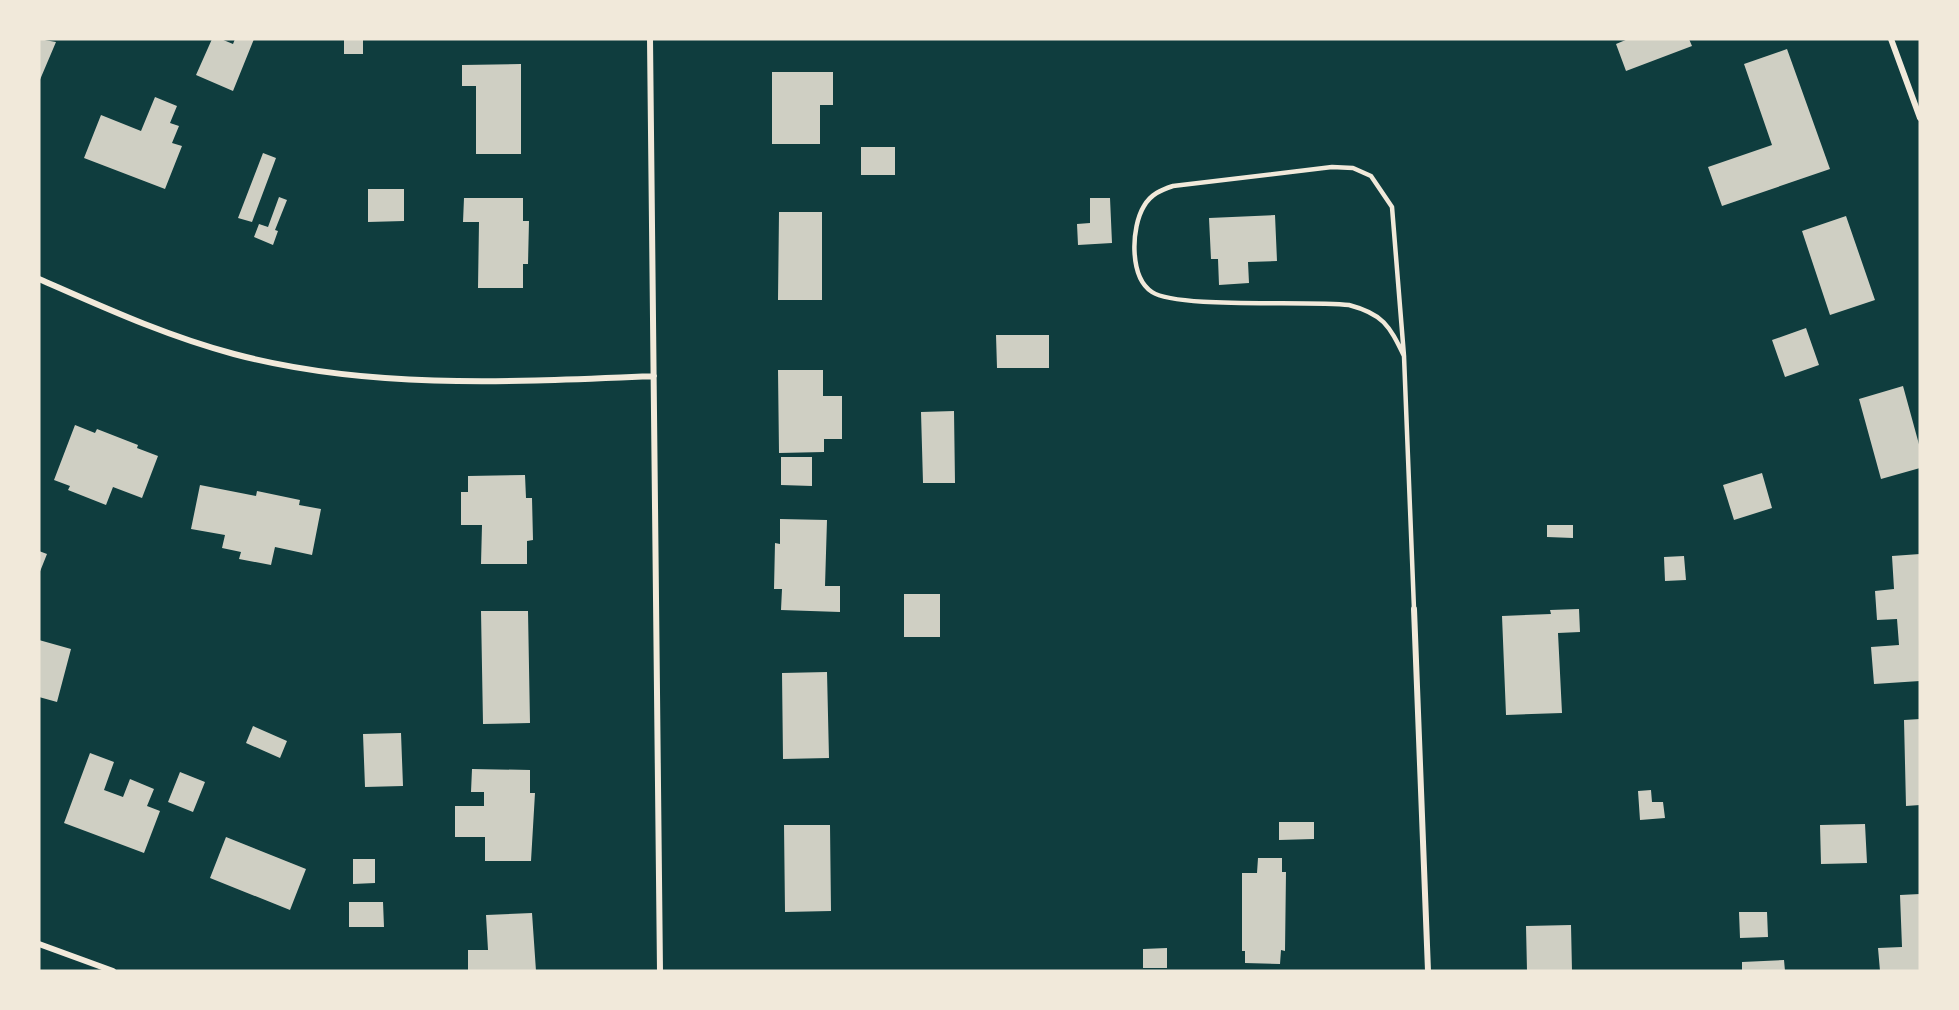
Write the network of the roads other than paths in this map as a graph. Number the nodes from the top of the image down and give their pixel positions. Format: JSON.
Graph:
{"nodes":[{"id":1,"x":650,"y":39,"type":"edge"},
{"id":2,"x":1892,"y":39,"type":"edge"},
{"id":3,"x":1920,"y":118,"type":"edge"},
{"id":4,"x":39,"y":279,"type":"edge"},
{"id":5,"x":1404,"y":356,"type":"junction"},
{"id":6,"x":654,"y":376,"type":"junction"},
{"id":7,"x":1414,"y":609,"type":"joint"},
{"id":8,"x":39,"y":944,"type":"edge"},
{"id":9,"x":113,"y":971,"type":"edge"},
{"id":10,"x":660,"y":971,"type":"edge"},
{"id":11,"x":1428,"y":971,"type":"edge"}],
"edges":[{"from":1,"to":6,"type":"street"},
{"from":2,"to":3,"type":"street"},
{"from":4,"to":6,"type":"street"},
{"from":5,"to":5,"type":"lane"},
{"from":5,"to":7,"type":"lane"},
{"from":6,"to":10,"type":"street"},
{"from":7,"to":11,"type":"street"},
{"from":8,"to":9,"type":"street"}]}
